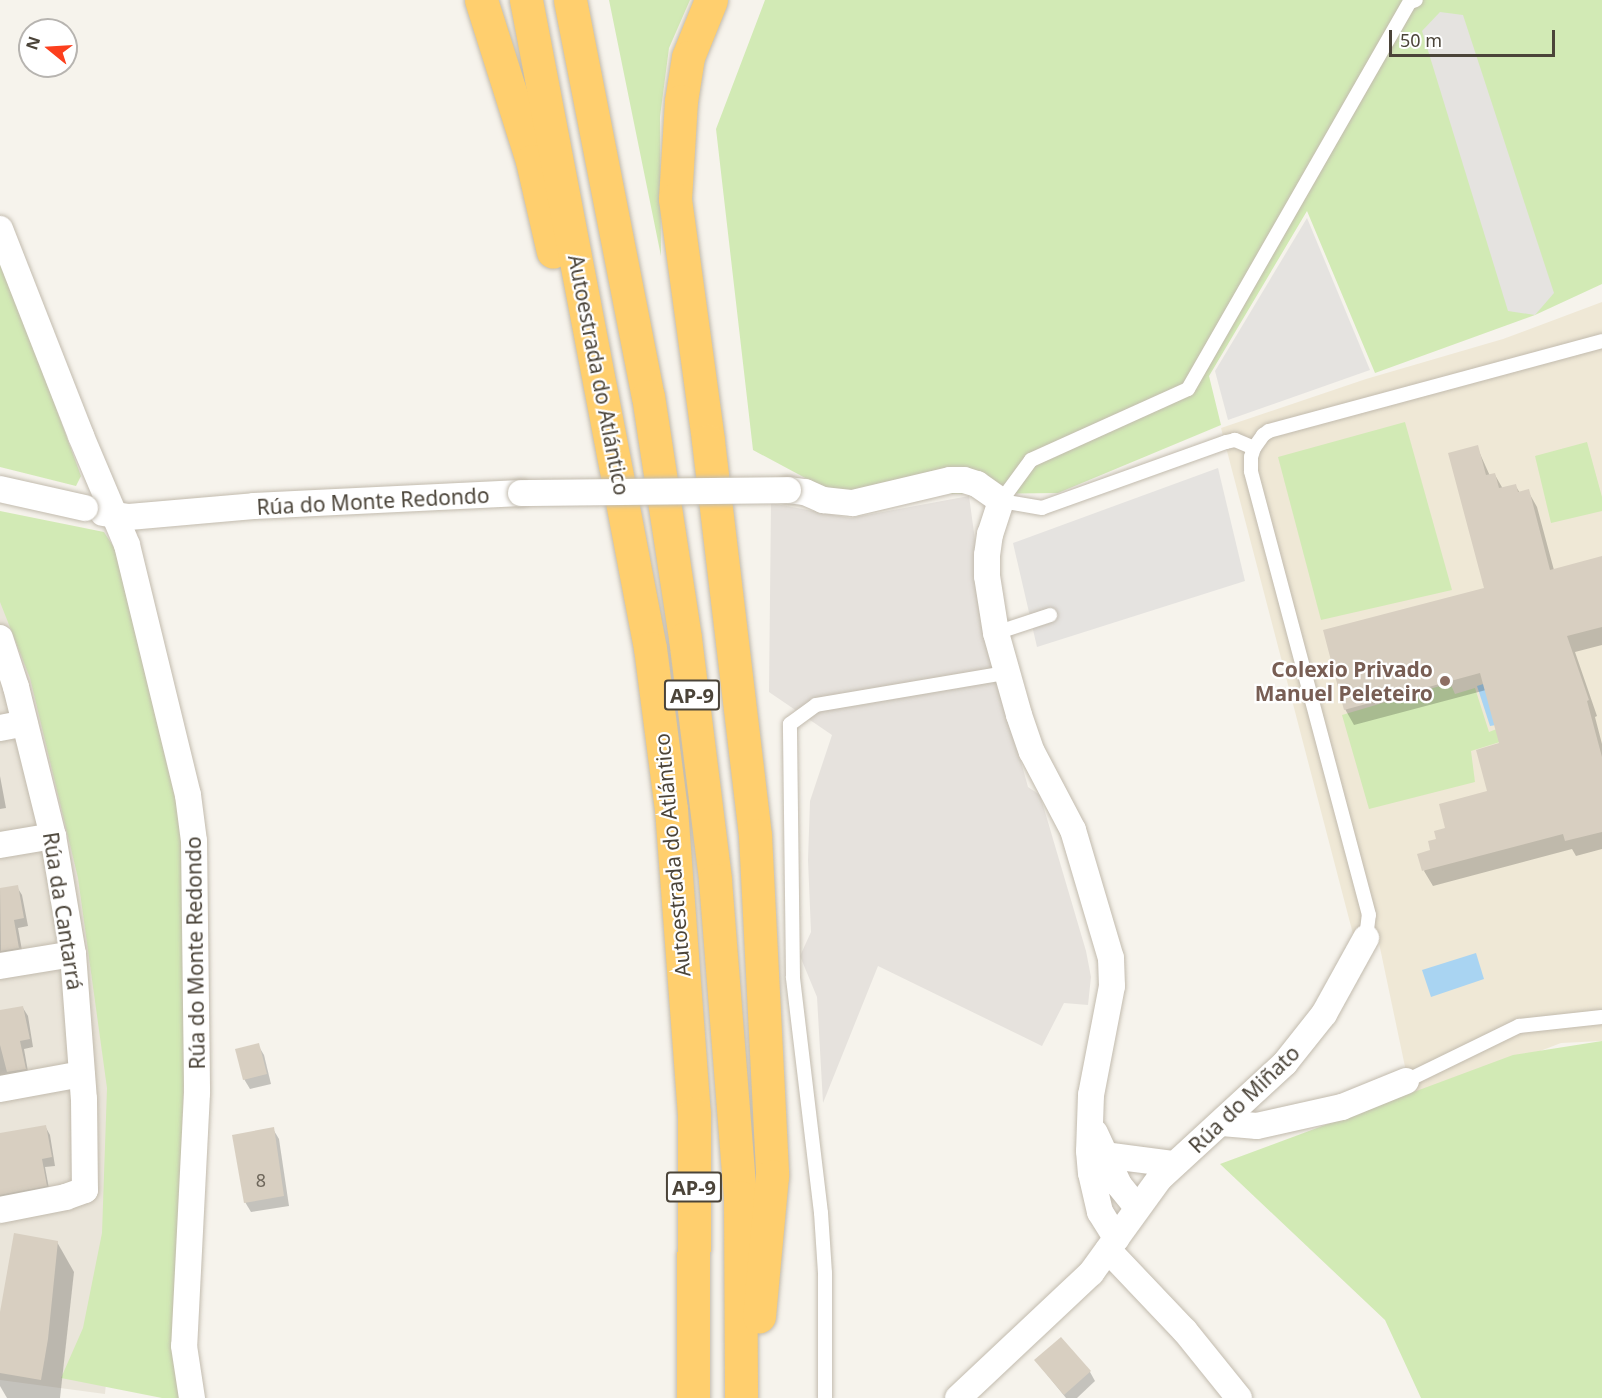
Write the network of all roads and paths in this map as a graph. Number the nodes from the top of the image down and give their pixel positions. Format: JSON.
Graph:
{"nodes":[{"id":1,"x":481,"y":0,"type":"edge"},
{"id":2,"x":526,"y":0,"type":"edge"},
{"id":3,"x":570,"y":0,"type":"edge"},
{"id":4,"x":711,"y":0,"type":"edge"},
{"id":5,"x":1416,"y":0,"type":"edge"},
{"id":6,"x":0,"y":229,"type":"edge"},
{"id":7,"x":1602,"y":341,"type":"edge"},
{"id":8,"x":1254,"y":448,"type":"junction"},
{"id":9,"x":0,"y":489,"type":"edge"},
{"id":10,"x":1001,"y":501,"type":"junction"},
{"id":11,"x":117,"y":517,"type":"junction"},
{"id":12,"x":1050,"y":615,"type":"dead end"},
{"id":13,"x":996,"y":633,"type":"junction"},
{"id":14,"x":0,"y":638,"type":"edge"},
{"id":15,"x":1006,"y":673,"type":"junction"},
{"id":16,"x":25,"y":723,"type":"junction"},
{"id":17,"x":0,"y":728,"type":"edge"},
{"id":18,"x":53,"y":836,"type":"junction"},
{"id":19,"x":0,"y":845,"type":"edge"},
{"id":20,"x":1366,"y":938,"type":"joint"},
{"id":21,"x":73,"y":954,"type":"junction"},
{"id":22,"x":0,"y":966,"type":"edge"},
{"id":23,"x":683,"y":976,"type":"junction"},
{"id":24,"x":1602,"y":1017,"type":"edge"},
{"id":25,"x":82,"y":1074,"type":"junction"},
{"id":26,"x":1406,"y":1082,"type":"joint"},
{"id":27,"x":0,"y":1089,"type":"edge"},
{"id":28,"x":1222,"y":1123,"type":"junction"},
{"id":29,"x":1091,"y":1125,"type":"junction"},
{"id":30,"x":1104,"y":1155,"type":"junction"},
{"id":31,"x":1174,"y":1164,"type":"junction"},
{"id":32,"x":1137,"y":1207,"type":"junction"},
{"id":33,"x":0,"y":1210,"type":"edge"},
{"id":34,"x":1112,"y":1244,"type":"junction"},
{"id":35,"x":192,"y":1398,"type":"edge"},
{"id":36,"x":693,"y":1398,"type":"edge"},
{"id":37,"x":741,"y":1398,"type":"edge"},
{"id":38,"x":751,"y":1398,"type":"edge"},
{"id":39,"x":825,"y":1398,"type":"edge"},
{"id":40,"x":958,"y":1398,"type":"edge"},
{"id":41,"x":1239,"y":1398,"type":"edge"}],
"edges":[{"from":1,"to":23,"type":"highway"},
{"from":2,"to":23,"type":"highway","name":"Autoestrada do Atlántico","number":"AP-9"},
{"from":3,"to":37,"type":"highway","name":"Autoestrada do Atlántico","number":"AP-9"},
{"from":4,"to":38,"type":"highway"},
{"from":5,"to":10,"type":"lane"},
{"from":6,"to":11,"type":"street","name":"Rúa do Monte Redondo"},
{"from":7,"to":8,"type":"lane"},
{"from":8,"to":10,"type":"lane"},
{"from":8,"to":20,"type":"lane"},
{"from":9,"to":11,"type":"street","bridge":true},
{"from":10,"to":11,"type":"street","name":"Rúa do Monte Redondo","bridge":true},
{"from":10,"to":13,"type":"street"},
{"from":11,"to":35,"type":"street","name":"Rúa do Monte Redondo"},
{"from":12,"to":13,"type":"lane"},
{"from":13,"to":15,"type":"street"},
{"from":14,"to":16,"type":"street","name":"Rúa da Cantarrá"},
{"from":15,"to":29,"type":"street"},
{"from":15,"to":39,"type":"lane"},
{"from":16,"to":17,"type":"street"},
{"from":16,"to":18,"type":"street","name":"Rúa da Cantarrá"},
{"from":18,"to":19,"type":"street"},
{"from":18,"to":21,"type":"street","name":"Rúa da Cantarrá"},
{"from":20,"to":28,"type":"street","name":"Rúa do Miñato"},
{"from":21,"to":22,"type":"street"},
{"from":21,"to":25,"type":"street","name":"Rúa da Cantarrá"},
{"from":23,"to":36,"type":"highway","name":"Autoestrada do Atlántico","number":"AP-9"},
{"from":24,"to":26,"type":"lane"},
{"from":25,"to":27,"type":"street"},
{"from":25,"to":33,"type":"street","name":"Rúa da Cantarrá"},
{"from":26,"to":28,"type":"street"},
{"from":28,"to":31,"type":"street","name":"Rúa do Miñato"},
{"from":29,"to":30,"type":"street"},
{"from":29,"to":34,"type":"street"},
{"from":30,"to":31,"type":"street"},
{"from":30,"to":32,"type":"street"},
{"from":31,"to":32,"type":"street","name":"Rúa do Miñato"},
{"from":32,"to":34,"type":"street","name":"Rúa do Miñato"},
{"from":34,"to":40,"type":"street","name":"Rúa do Miñato"},
{"from":34,"to":41,"type":"street"}]}
